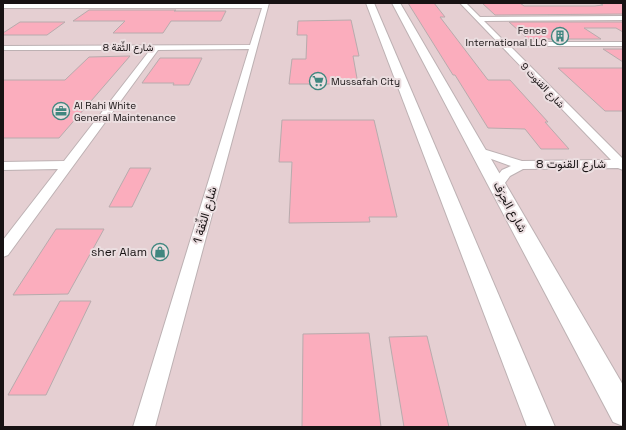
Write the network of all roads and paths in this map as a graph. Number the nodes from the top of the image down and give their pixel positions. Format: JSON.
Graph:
{"nodes":[{"id":1,"x":370,"y":3,"type":"edge"},
{"id":2,"x":396,"y":3,"type":"edge"},
{"id":3,"x":463,"y":3,"type":"edge"},
{"id":4,"x":265,"y":4,"type":"edge"},
{"id":5,"x":3,"y":6,"type":"edge"},
{"id":6,"x":623,"y":18,"type":"edge"},
{"id":7,"x":479,"y":19,"type":"junction"},
{"id":8,"x":503,"y":44,"type":"junction"},
{"id":9,"x":623,"y":44,"type":"edge"},
{"id":10,"x":156,"y":47,"type":"junction"},
{"id":11,"x":252,"y":47,"type":"junction"},
{"id":12,"x":3,"y":48,"type":"edge"},
{"id":13,"x":478,"y":150,"type":"junction"},
{"id":14,"x":521,"y":165,"type":"junction"},
{"id":15,"x":622,"y":165,"type":"edge"},
{"id":16,"x":3,"y":166,"type":"edge"},
{"id":17,"x":68,"y":166,"type":"junction"},
{"id":18,"x":498,"y":184,"type":"junction"},
{"id":19,"x":3,"y":251,"type":"edge"},
{"id":20,"x":623,"y":412,"type":"edge"},
{"id":21,"x":144,"y":427,"type":"edge"},
{"id":22,"x":541,"y":427,"type":"edge"}],
"edges":[{"from":1,"to":22,"type":"street"},
{"from":2,"to":13,"type":"street","name":"شارع الحِرَف"},
{"from":3,"to":7,"type":"street","name":"شارع القنوت 9"},
{"from":4,"to":5,"type":"street"},
{"from":4,"to":11,"type":"street","name":"شارع الثِّقة 1"},
{"from":6,"to":7,"type":"street"},
{"from":7,"to":8,"type":"street","name":"شارع القنوت 9"},
{"from":8,"to":9,"type":"street"},
{"from":8,"to":15,"type":"street","name":"شارع القنوت 9"},
{"from":10,"to":11,"type":"street","name":"شارع الثِّقة 8"},
{"from":10,"to":12,"type":"street","name":"شارع الثِّقة 8"},
{"from":10,"to":17,"type":"street"},
{"from":11,"to":21,"type":"street","name":"شارع الثِّقة 1"},
{"from":13,"to":14,"type":"street","name":"شارع القنوت 8"},
{"from":13,"to":18,"type":"street","name":"شارع الحِرَف"},
{"from":14,"to":15,"type":"street","name":"شارع القنوت 8"},
{"from":14,"to":18,"type":"street","name":"شارع القنوت 8"},
{"from":16,"to":17,"type":"street"},
{"from":17,"to":19,"type":"street"},
{"from":18,"to":20,"type":"street","name":"شارع الحِرَف"}]}
